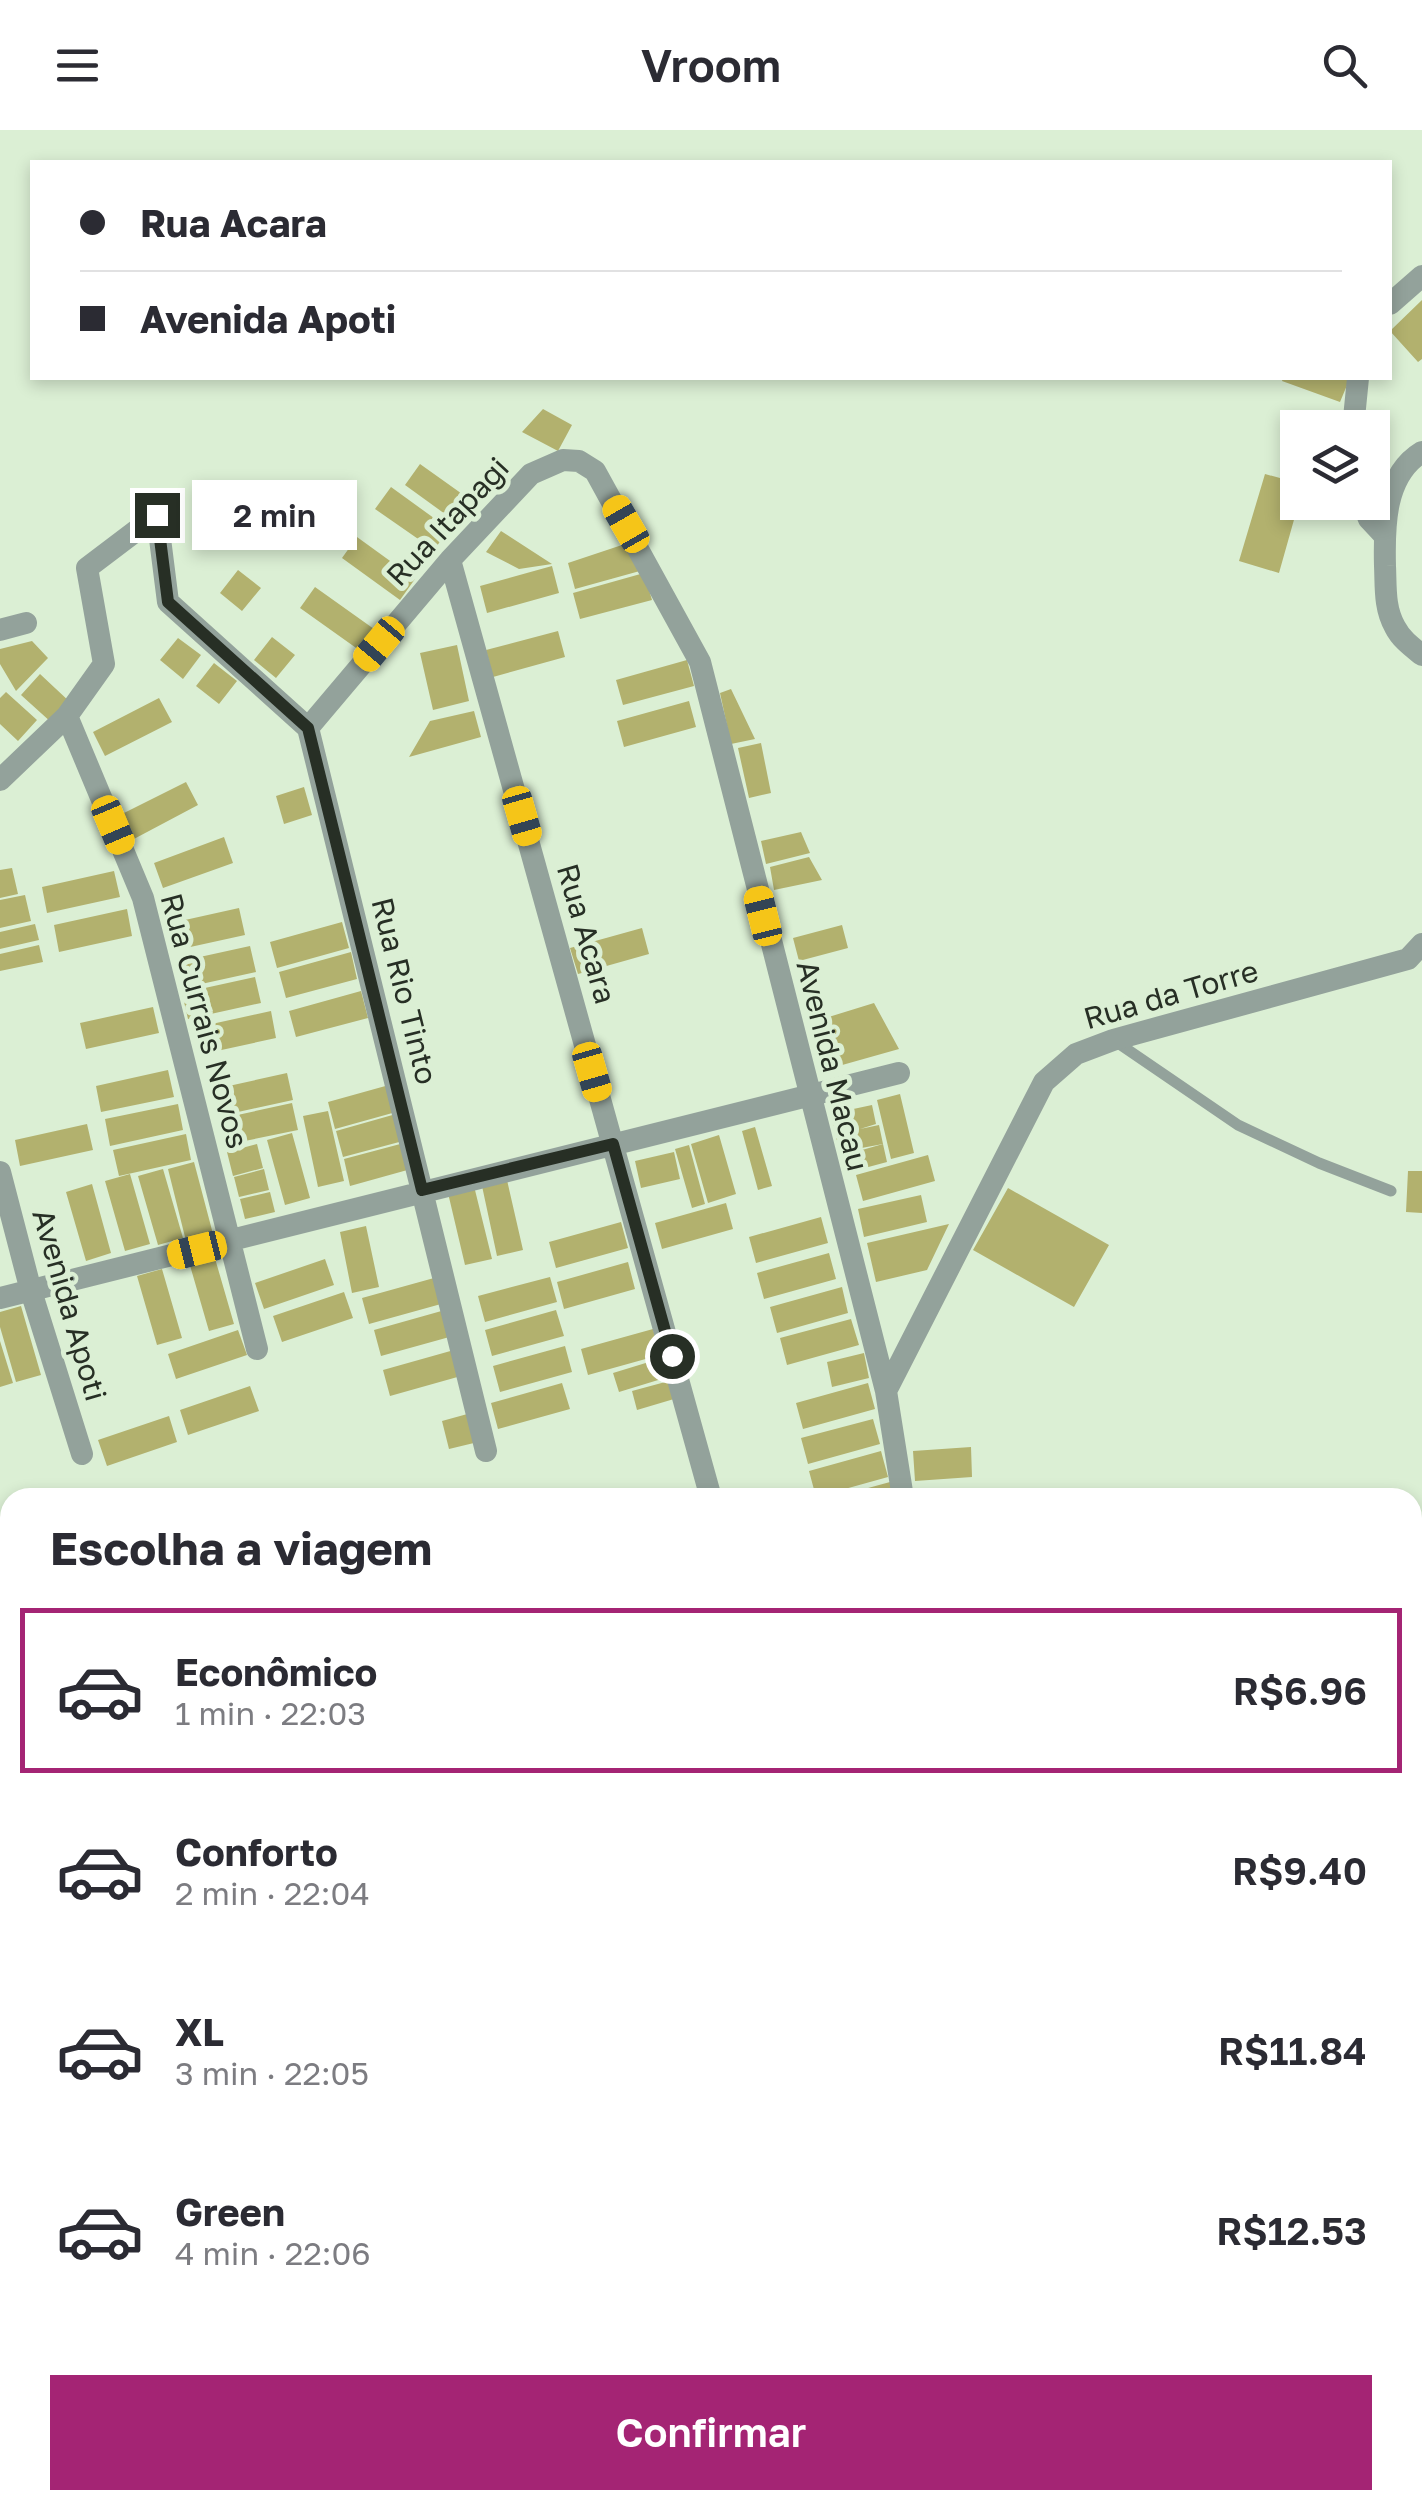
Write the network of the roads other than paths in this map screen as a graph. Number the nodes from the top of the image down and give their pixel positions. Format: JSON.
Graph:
{"nodes":[{"id":1,"x":1422,"y":276,"type":"edge"},
{"id":2,"x":1392,"y":302,"type":"edge"},
{"id":3,"x":1358,"y":380,"type":"edge"},
{"id":4,"x":1354,"y":410,"type":"edge"},
{"id":5,"x":1422,"y":452,"type":"edge"},
{"id":6,"x":564,"y":460,"type":"joint"},
{"id":7,"x":1370,"y":520,"type":"edge"},
{"id":8,"x":1383,"y":534,"type":"junction"},
{"id":9,"x":450,"y":560,"type":"junction"},
{"id":10,"x":26,"y":623,"type":"dead end"},
{"id":11,"x":0,"y":630,"type":"edge"},
{"id":12,"x":1422,"y":654,"type":"edge"},
{"id":13,"x":67,"y":716,"type":"junction"},
{"id":14,"x":308,"y":728,"type":"junction"},
{"id":15,"x":0,"y":780,"type":"edge"},
{"id":16,"x":1422,"y":944,"type":"edge"},
{"id":17,"x":1113,"y":1040,"type":"junction"},
{"id":18,"x":900,"y":1073,"type":"dead end"},
{"id":19,"x":808,"y":1096,"type":"junction"},
{"id":20,"x":613,"y":1144,"type":"junction"},
{"id":21,"x":0,"y":1172,"type":"edge"},
{"id":22,"x":422,"y":1190,"type":"junction"},
{"id":23,"x":1391,"y":1191,"type":"dead end"},
{"id":24,"x":230,"y":1242,"type":"junction"},
{"id":25,"x":31,"y":1290,"type":"junction"},
{"id":26,"x":0,"y":1298,"type":"edge"},
{"id":27,"x":257,"y":1350,"type":"dead end"},
{"id":28,"x":886,"y":1391,"type":"junction"},
{"id":29,"x":486,"y":1450,"type":"dead end"},
{"id":30,"x":82,"y":1454,"type":"dead end"},
{"id":31,"x":708,"y":1488,"type":"edge"},
{"id":32,"x":901,"y":1488,"type":"edge"}],
"edges":[{"from":1,"to":2,"type":"street"},
{"from":3,"to":4,"type":"street"},
{"from":5,"to":8,"type":"street"},
{"from":6,"to":9,"type":"street","name":"Rua Itapagi"},
{"from":6,"to":19,"type":"street","name":"Avenida Macau"},
{"from":7,"to":8,"type":"street"},
{"from":8,"to":12,"type":"street"},
{"from":9,"to":14,"type":"street","name":"Rua Itapagi"},
{"from":9,"to":20,"type":"street","name":"Rua Acara"},
{"from":10,"to":11,"type":"street"},
{"from":13,"to":14,"type":"street"},
{"from":13,"to":15,"type":"street"},
{"from":13,"to":24,"type":"street","name":"Rua Currais Novos"},
{"from":14,"to":22,"type":"street","name":"Rua Rio Tinto"},
{"from":16,"to":17,"type":"street","name":"Rua da Torre"},
{"from":17,"to":23,"type":"lane"},
{"from":17,"to":28,"type":"street","name":"Rua da Torre"},
{"from":18,"to":19,"type":"street"},
{"from":19,"to":20,"type":"street"},
{"from":19,"to":28,"type":"street","name":"Avenida Macau"},
{"from":20,"to":22,"type":"street"},
{"from":20,"to":31,"type":"street","name":"Rua Acara"},
{"from":21,"to":25,"type":"street","name":"Avenida Apoti"},
{"from":22,"to":24,"type":"street"},
{"from":22,"to":29,"type":"street","name":"Rua Rio Tinto"},
{"from":24,"to":25,"type":"street"},
{"from":24,"to":27,"type":"street","name":"Rua Currais Novos"},
{"from":25,"to":26,"type":"street"},
{"from":25,"to":30,"type":"street","name":"Avenida Apoti"},
{"from":28,"to":32,"type":"street","name":"Avenida Macau"}]}
